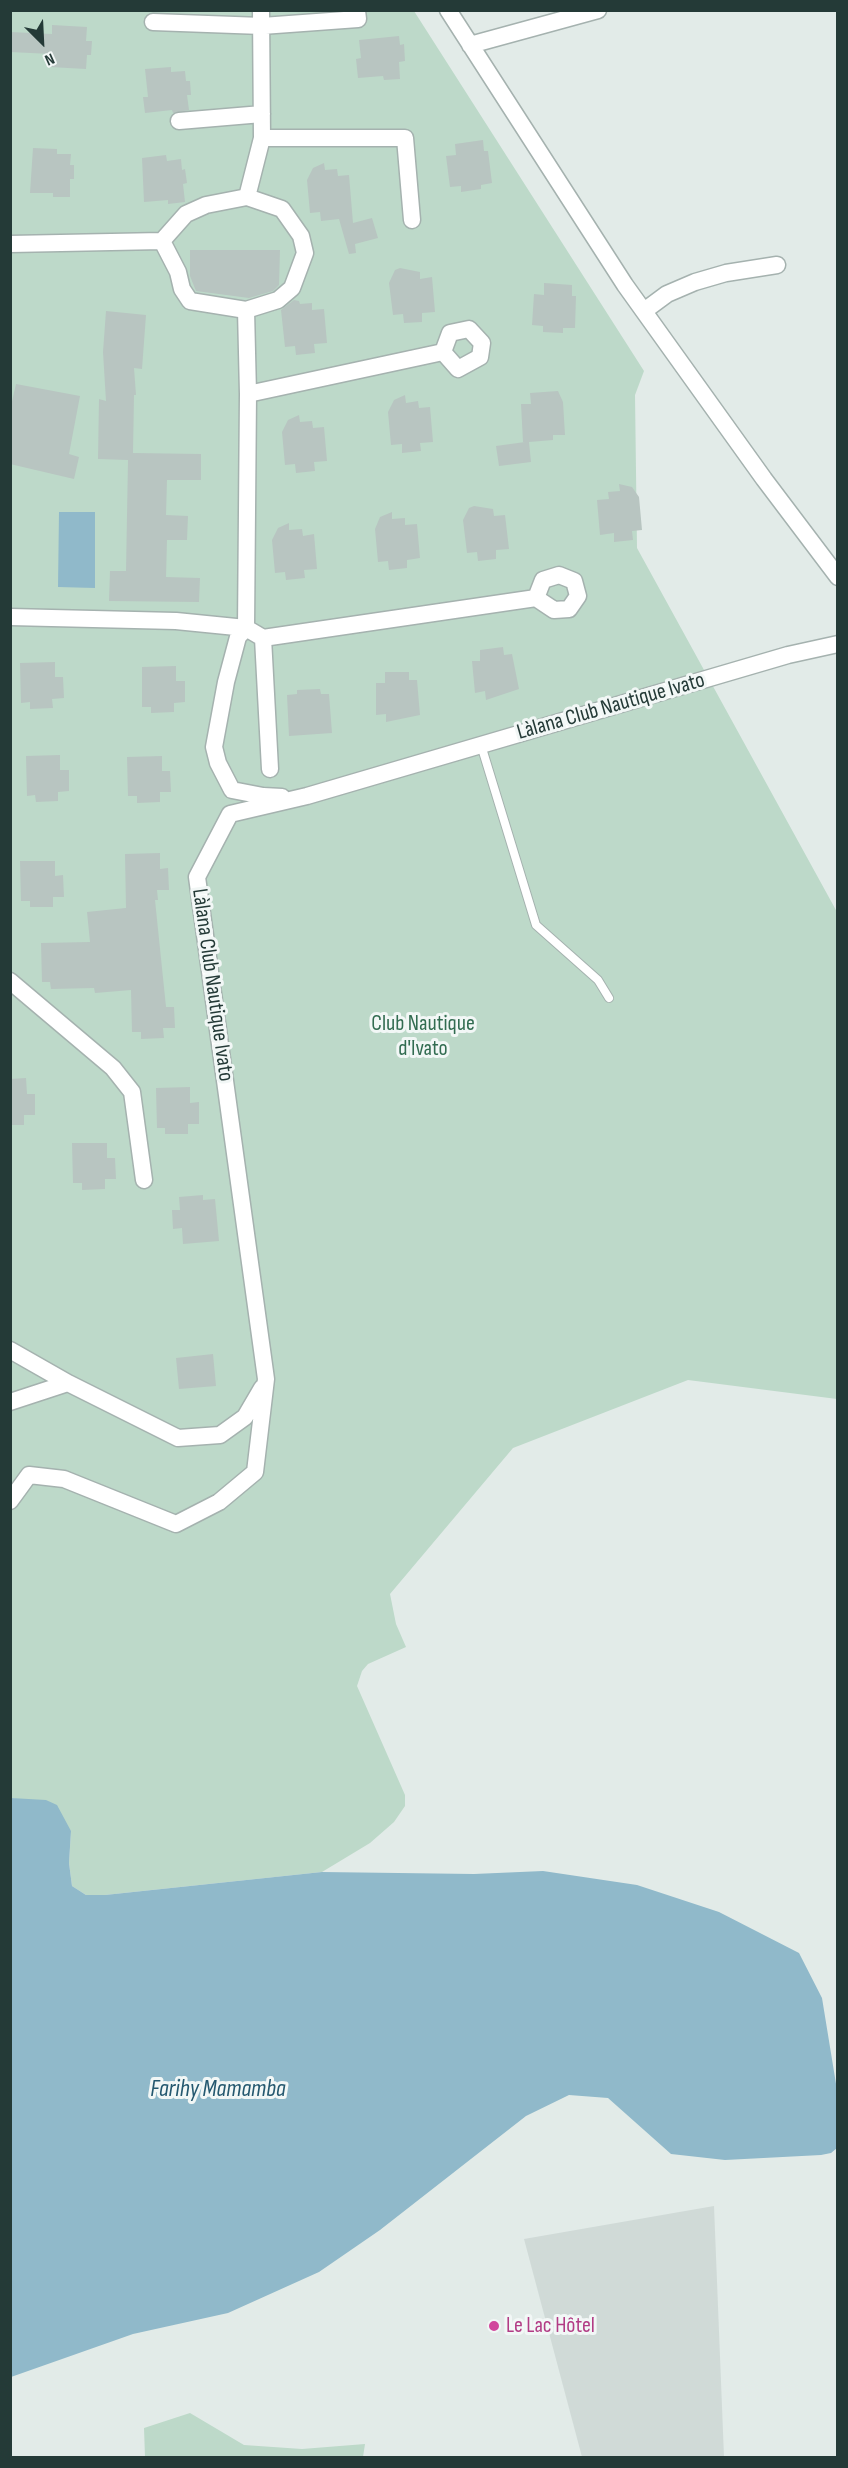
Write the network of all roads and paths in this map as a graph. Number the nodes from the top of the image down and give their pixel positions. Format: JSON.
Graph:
{"nodes":[{"id":1,"x":448,"y":10,"type":"edge"},
{"id":2,"x":598,"y":10,"type":"edge"},
{"id":3,"x":357,"y":11,"type":"edge"},
{"id":4,"x":261,"y":18,"type":"edge"},
{"id":5,"x":153,"y":22,"type":"dead end"},
{"id":6,"x":470,"y":45,"type":"junction"},
{"id":7,"x":262,"y":114,"type":"junction"},
{"id":8,"x":179,"y":121,"type":"dead end"},
{"id":9,"x":262,"y":138,"type":"junction"},
{"id":10,"x":247,"y":197,"type":"junction"},
{"id":11,"x":412,"y":220,"type":"dead end"},
{"id":12,"x":162,"y":241,"type":"junction"},
{"id":13,"x":10,"y":244,"type":"edge"},
{"id":14,"x":777,"y":265,"type":"dead end"},
{"id":15,"x":246,"y":310,"type":"junction"},
{"id":16,"x":644,"y":311,"type":"junction"},
{"id":17,"x":443,"y":352,"type":"dead end"},
{"id":18,"x":248,"y":394,"type":"junction"},
{"id":19,"x":837,"y":577,"type":"edge"},
{"id":20,"x":536,"y":598,"type":"dead end"},
{"id":21,"x":10,"y":617,"type":"edge"},
{"id":22,"x":246,"y":628,"type":"junction"},
{"id":23,"x":263,"y":638,"type":"junction"},
{"id":24,"x":837,"y":644,"type":"edge"},
{"id":25,"x":481,"y":745,"type":"junction"},
{"id":26,"x":270,"y":769,"type":"dead end"},
{"id":27,"x":299,"y":798,"type":"junction"},
{"id":28,"x":10,"y":981,"type":"edge"},
{"id":29,"x":609,"y":998,"type":"dead end"},
{"id":30,"x":144,"y":1179,"type":"dead end"},
{"id":31,"x":10,"y":1350,"type":"edge"},
{"id":32,"x":266,"y":1379,"type":"junction"},
{"id":33,"x":68,"y":1383,"type":"junction"},
{"id":34,"x":10,"y":1402,"type":"edge"},
{"id":35,"x":10,"y":1501,"type":"edge"}],
"edges":[{"from":1,"to":6,"type":"street"},
{"from":2,"to":6,"type":"street"},
{"from":3,"to":4,"type":"street"},
{"from":4,"to":5,"type":"street"},
{"from":4,"to":7,"type":"street"},
{"from":6,"to":16,"type":"street"},
{"from":7,"to":8,"type":"street"},
{"from":7,"to":9,"type":"street"},
{"from":9,"to":10,"type":"street"},
{"from":9,"to":11,"type":"street"},
{"from":10,"to":12,"type":"street"},
{"from":10,"to":15,"type":"street"},
{"from":12,"to":13,"type":"street"},
{"from":12,"to":15,"type":"street"},
{"from":14,"to":16,"type":"street"},
{"from":15,"to":18,"type":"street"},
{"from":16,"to":19,"type":"street"},
{"from":17,"to":18,"type":"street"},
{"from":18,"to":22,"type":"street"},
{"from":20,"to":23,"type":"street"},
{"from":21,"to":22,"type":"street"},
{"from":22,"to":23,"type":"street"},
{"from":22,"to":27,"type":"street"},
{"from":23,"to":26,"type":"street"},
{"from":24,"to":25,"type":"street","name":"Làlana Club Nautique Ivato"},
{"from":25,"to":27,"type":"street","name":"Làlana Club Nautique Ivato"},
{"from":25,"to":29,"type":"lane"},
{"from":27,"to":32,"type":"street","name":"Làlana Club Nautique Ivato"},
{"from":28,"to":30,"type":"street"},
{"from":31,"to":33,"type":"street"},
{"from":32,"to":33,"type":"street"},
{"from":32,"to":35,"type":"street","name":"Làlana Club Nautique Ivato"},
{"from":33,"to":34,"type":"street"}]}
